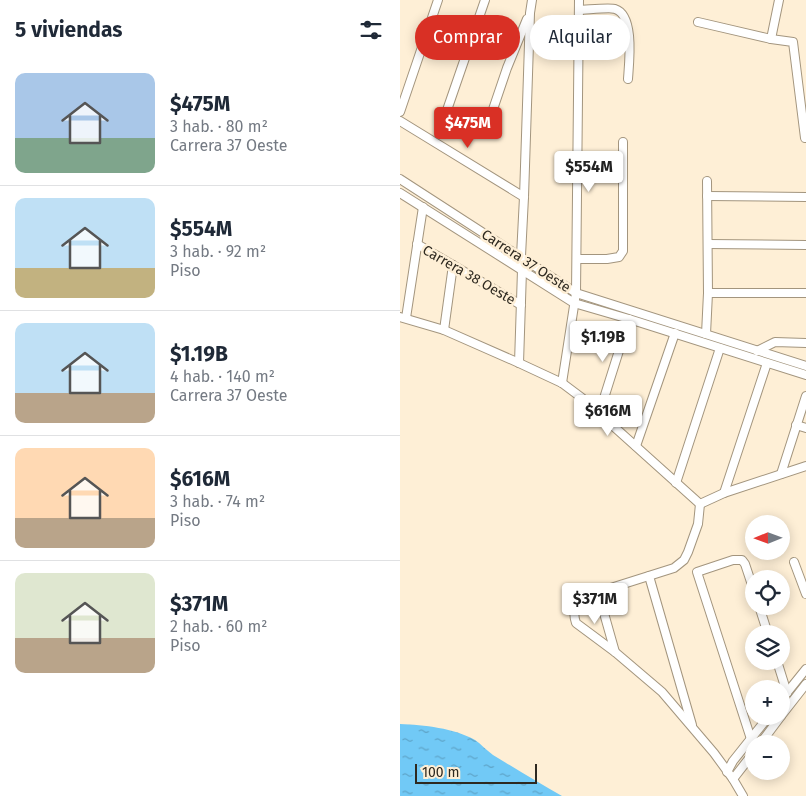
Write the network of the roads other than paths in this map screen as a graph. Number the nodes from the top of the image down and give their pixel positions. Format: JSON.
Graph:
{"nodes":[{"id":1,"x":438,"y":0,"type":"edge"},
{"id":2,"x":485,"y":0,"type":"edge"},
{"id":3,"x":530,"y":0,"type":"edge"},
{"id":4,"x":579,"y":0,"type":"edge"},
{"id":5,"x":779,"y":0,"type":"edge"},
{"id":6,"x":579,"y":10,"type":"junction"},
{"id":7,"x":530,"y":13,"type":"junction"},
{"id":8,"x":698,"y":22,"type":"dead end"},
{"id":9,"x":771,"y":39,"type":"junction"},
{"id":10,"x":628,"y":80,"type":"dead end"},
{"id":11,"x":400,"y":112,"type":"edge"},
{"id":12,"x":446,"y":113,"type":"dead end"},
{"id":13,"x":400,"y":120,"type":"edge"},
{"id":14,"x":487,"y":127,"type":"dead end"},
{"id":15,"x":805,"y":138,"type":"edge"},
{"id":16,"x":623,"y":142,"type":"dead end"},
{"id":17,"x":400,"y":179,"type":"edge"},
{"id":18,"x":707,"y":181,"type":"dead end"},
{"id":19,"x":400,"y":193,"type":"edge"},
{"id":20,"x":707,"y":196,"type":"junction"},
{"id":21,"x":524,"y":197,"type":"junction"},
{"id":22,"x":806,"y":197,"type":"edge"},
{"id":23,"x":423,"y":207,"type":"junction"},
{"id":24,"x":418,"y":244,"type":"junction"},
{"id":25,"x":708,"y":244,"type":"junction"},
{"id":26,"x":806,"y":245,"type":"edge"},
{"id":27,"x":521,"y":256,"type":"junction"},
{"id":28,"x":577,"y":259,"type":"junction"},
{"id":29,"x":453,"y":265,"type":"junction"},
{"id":30,"x":522,"y":270,"type":"junction"},
{"id":31,"x":576,"y":293,"type":"junction"},
{"id":32,"x":708,"y":293,"type":"junction"},
{"id":33,"x":806,"y":293,"type":"edge"},
{"id":34,"x":574,"y":303,"type":"junction"},
{"id":35,"x":521,"y":305,"type":"junction"},
{"id":36,"x":403,"y":317,"type":"edge"},
{"id":37,"x":629,"y":319,"type":"junction"},
{"id":38,"x":444,"y":330,"type":"junction"},
{"id":39,"x":674,"y":333,"type":"junction"},
{"id":40,"x":706,"y":334,"type":"junction"},
{"id":41,"x":806,"y":343,"type":"edge"},
{"id":42,"x":720,"y":348,"type":"junction"},
{"id":43,"x":758,"y":351,"type":"junction"},
{"id":44,"x":519,"y":363,"type":"junction"},
{"id":45,"x":767,"y":363,"type":"junction"},
{"id":46,"x":806,"y":366,"type":"edge"},
{"id":47,"x":806,"y":375,"type":"edge"},
{"id":48,"x":562,"y":383,"type":"junction"},
{"id":49,"x":806,"y":396,"type":"edge"},
{"id":50,"x":599,"y":414,"type":"junction"},
{"id":51,"x":796,"y":425,"type":"junction"},
{"id":52,"x":806,"y":428,"type":"edge"},
{"id":53,"x":636,"y":446,"type":"junction"},
{"id":54,"x":806,"y":466,"type":"edge"},
{"id":55,"x":781,"y":474,"type":"junction"},
{"id":56,"x":676,"y":483,"type":"junction"},
{"id":57,"x":724,"y":493,"type":"junction"},
{"id":58,"x":700,"y":504,"type":"junction"},
{"id":59,"x":794,"y":562,"type":"dead end"},
{"id":60,"x":747,"y":570,"type":"edge"},
{"id":61,"x":649,"y":576,"type":"junction"},
{"id":62,"x":598,"y":592,"type":"junction"},
{"id":63,"x":806,"y":594,"type":"edge"},
{"id":64,"x":615,"y":652,"type":"junction"},
{"id":65,"x":806,"y":669,"type":"edge"},
{"id":66,"x":806,"y":684,"type":"edge"},
{"id":67,"x":790,"y":689,"type":"edge"},
{"id":68,"x":790,"y":704,"type":"edge"},
{"id":69,"x":762,"y":725,"type":"edge"},
{"id":70,"x":693,"y":728,"type":"junction"},
{"id":71,"x":750,"y":735,"type":"edge"},
{"id":72,"x":754,"y":735,"type":"edge"},
{"id":73,"x":745,"y":746,"type":"edge"},
{"id":74,"x":745,"y":764,"type":"edge"},
{"id":75,"x":727,"y":772,"type":"junction"},
{"id":76,"x":733,"y":779,"type":"junction"},
{"id":77,"x":743,"y":796,"type":"edge"}],
"edges":[{"from":1,"to":11,"type":"street"},
{"from":2,"to":12,"type":"street"},
{"from":3,"to":7,"type":"street"},
{"from":4,"to":6,"type":"street"},
{"from":5,"to":9,"type":"street"},
{"from":6,"to":10,"type":"street"},
{"from":6,"to":28,"type":"street"},
{"from":7,"to":14,"type":"street"},
{"from":7,"to":21,"type":"street"},
{"from":8,"to":9,"type":"street"},
{"from":9,"to":15,"type":"street"},
{"from":13,"to":21,"type":"street"},
{"from":16,"to":28,"type":"street"},
{"from":17,"to":27,"type":"street","name":"Carrera 37 Oeste"},
{"from":18,"to":20,"type":"street"},
{"from":19,"to":23,"type":"street","name":"Carrera 37 Oeste"},
{"from":20,"to":22,"type":"street"},
{"from":20,"to":25,"type":"street"},
{"from":21,"to":27,"type":"street"},
{"from":23,"to":24,"type":"street"},
{"from":23,"to":30,"type":"street","name":"Carrera 37 Oeste"},
{"from":24,"to":29,"type":"street","name":"Carrera 38 Oeste"},
{"from":24,"to":36,"type":"street"},
{"from":25,"to":26,"type":"street"},
{"from":25,"to":32,"type":"street"},
{"from":27,"to":30,"type":"street"},
{"from":27,"to":31,"type":"street","name":"Carrera 37 Oeste"},
{"from":28,"to":31,"type":"street"},
{"from":29,"to":35,"type":"street","name":"Carrera 38 Oeste"},
{"from":29,"to":38,"type":"street"},
{"from":30,"to":34,"type":"street","name":"Carrera 37 Oeste"},
{"from":30,"to":35,"type":"street"},
{"from":31,"to":34,"type":"street"},
{"from":31,"to":40,"type":"street","name":"Carrera 37 Oeste"},
{"from":32,"to":33,"type":"street"},
{"from":32,"to":40,"type":"street"},
{"from":34,"to":37,"type":"street","name":"Carrera 37 Oeste"},
{"from":34,"to":48,"type":"street"},
{"from":35,"to":44,"type":"street"},
{"from":36,"to":38,"type":"street"},
{"from":37,"to":39,"type":"street","name":"Carrera 37 Oeste"},
{"from":37,"to":50,"type":"street"},
{"from":38,"to":44,"type":"street"},
{"from":39,"to":42,"type":"street","name":"Carrera 37 Oeste"},
{"from":39,"to":53,"type":"street"},
{"from":40,"to":43,"type":"street","name":"Carrera 37 Oeste"},
{"from":41,"to":43,"type":"street"},
{"from":42,"to":45,"type":"street","name":"Carrera 37 Oeste"},
{"from":42,"to":56,"type":"street"},
{"from":43,"to":46,"type":"street","name":"Carrera 37 Oeste"},
{"from":44,"to":48,"type":"street"},
{"from":45,"to":47,"type":"street","name":"Carrera 37 Oeste"},
{"from":45,"to":57,"type":"street"},
{"from":48,"to":50,"type":"street"},
{"from":49,"to":51,"type":"street"},
{"from":50,"to":53,"type":"street"},
{"from":51,"to":52,"type":"street"},
{"from":51,"to":55,"type":"street"},
{"from":53,"to":56,"type":"street"},
{"from":54,"to":55,"type":"street"},
{"from":55,"to":57,"type":"street"},
{"from":56,"to":58,"type":"street"},
{"from":57,"to":58,"type":"street"},
{"from":58,"to":61,"type":"street"},
{"from":59,"to":63,"type":"street"},
{"from":60,"to":71,"type":"street"},
{"from":61,"to":62,"type":"street"},
{"from":61,"to":70,"type":"street"},
{"from":62,"to":64,"type":"street"},
{"from":62,"to":64,"type":"street"},
{"from":64,"to":70,"type":"street"},
{"from":65,"to":67,"type":"street"},
{"from":66,"to":68,"type":"street"},
{"from":69,"to":72,"type":"street"},
{"from":70,"to":75,"type":"street"},
{"from":73,"to":75,"type":"street"},
{"from":74,"to":76,"type":"street"},
{"from":75,"to":76,"type":"street"},
{"from":76,"to":77,"type":"street"}]}
